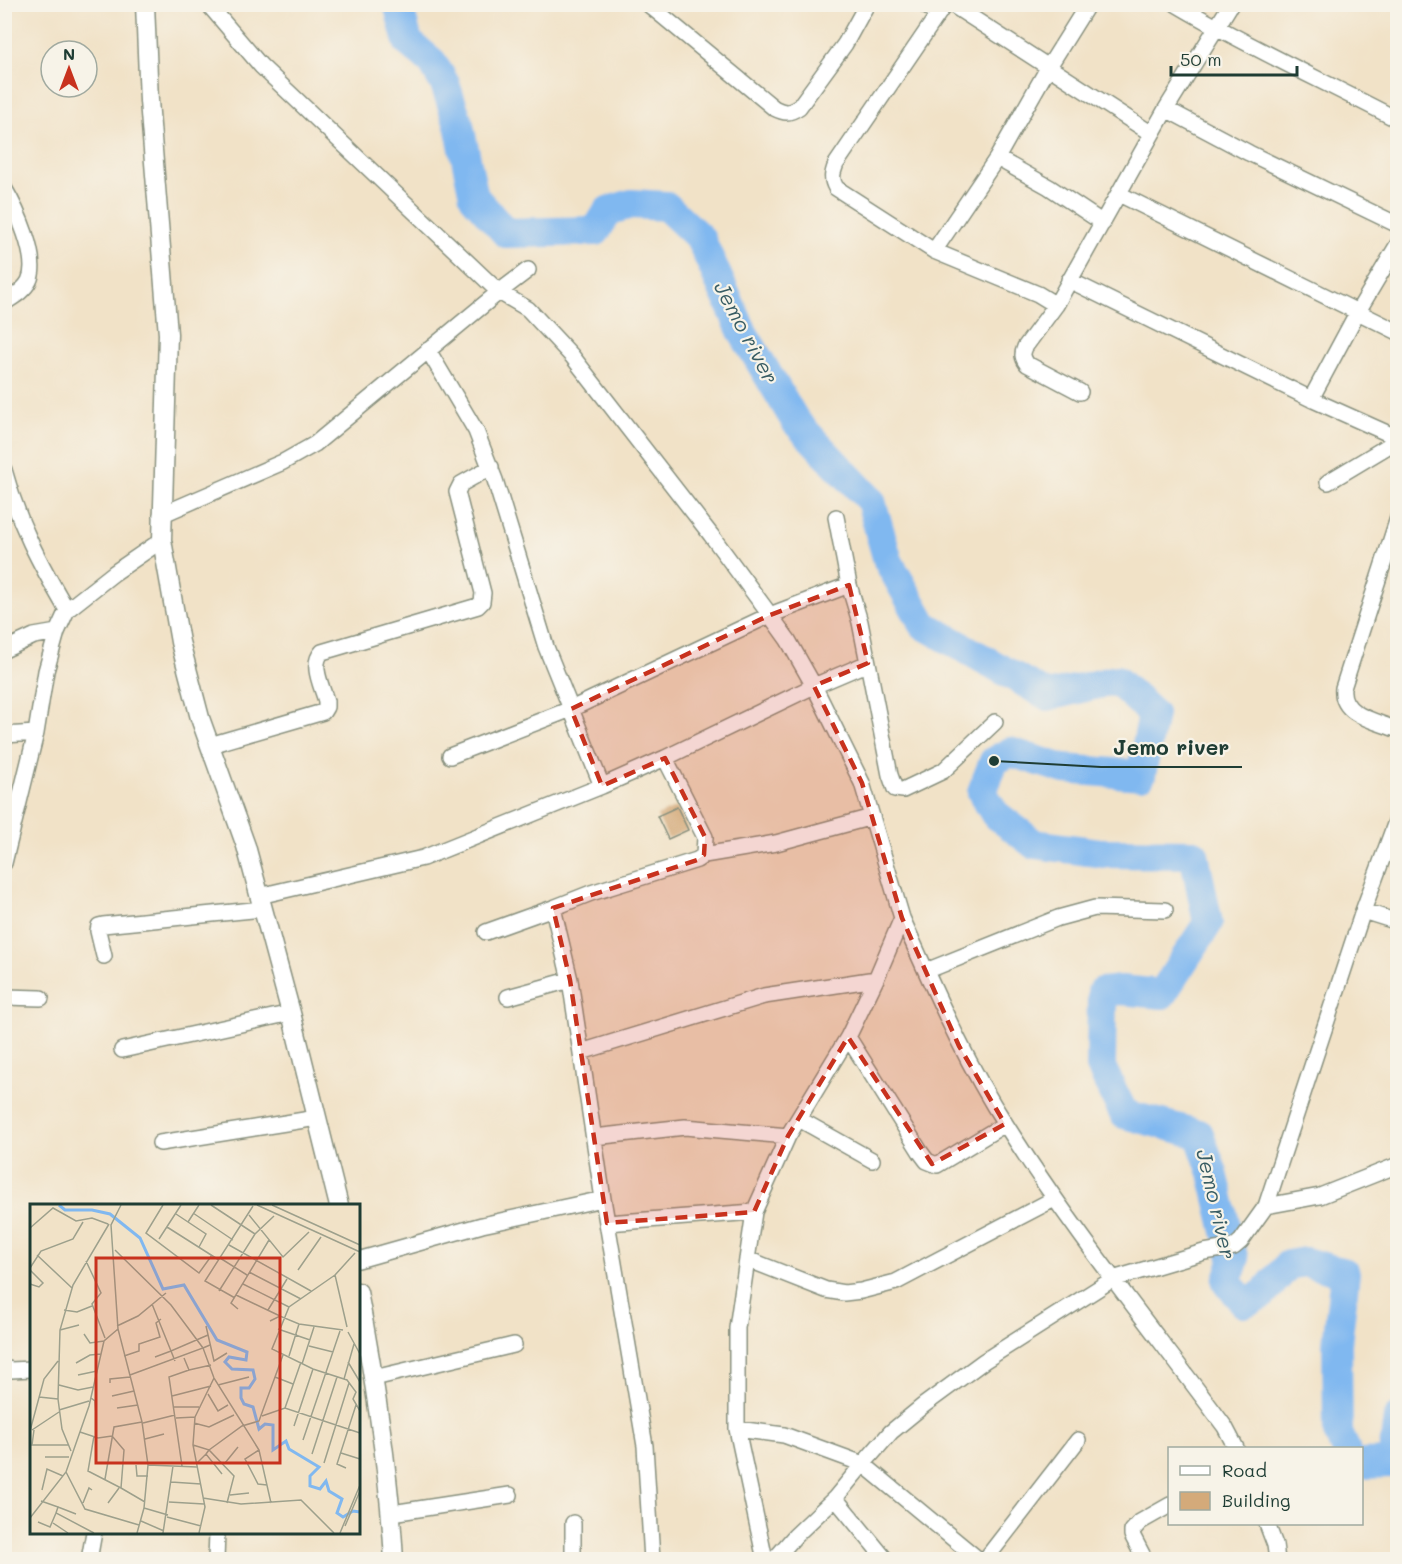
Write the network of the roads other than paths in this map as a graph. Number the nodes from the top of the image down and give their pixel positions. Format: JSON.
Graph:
{"nodes":[{"id":1,"x":145,"y":4,"type":"edge"},
{"id":2,"x":208,"y":4,"type":"edge"},
{"id":3,"x":648,"y":4,"type":"edge"},
{"id":4,"x":867,"y":4,"type":"edge"},
{"id":5,"x":923,"y":4,"type":"edge"},
{"id":6,"x":1088,"y":4,"type":"edge"},
{"id":7,"x":1176,"y":4,"type":"edge"},
{"id":8,"x":1231,"y":4,"type":"edge"},
{"id":9,"x":945,"y":8,"type":"edge"},
{"id":10,"x":1217,"y":29,"type":"junction"},
{"id":11,"x":1048,"y":68,"type":"junction"},
{"id":12,"x":1166,"y":109,"type":"junction"},
{"id":13,"x":1398,"y":120,"type":"edge"},
{"id":14,"x":1152,"y":134,"type":"junction"},
{"id":15,"x":997,"y":159,"type":"junction"},
{"id":16,"x":4,"y":188,"type":"edge"},
{"id":17,"x":1119,"y":194,"type":"junction"},
{"id":18,"x":1103,"y":223,"type":"junction"},
{"id":19,"x":1398,"y":225,"type":"edge"},
{"id":20,"x":1398,"y":244,"type":"edge"},
{"id":21,"x":934,"y":251,"type":"junction"},
{"id":22,"x":528,"y":270,"type":"dead end"},
{"id":23,"x":1069,"y":280,"type":"junction"},
{"id":24,"x":499,"y":292,"type":"junction"},
{"id":25,"x":4,"y":303,"type":"edge"},
{"id":26,"x":1056,"y":305,"type":"junction"},
{"id":27,"x":1357,"y":313,"type":"junction"},
{"id":28,"x":1398,"y":332,"type":"edge"},
{"id":29,"x":428,"y":350,"type":"junction"},
{"id":30,"x":1080,"y":392,"type":"dead end"},
{"id":31,"x":1311,"y":399,"type":"junction"},
{"id":32,"x":1398,"y":439,"type":"edge"},
{"id":33,"x":490,"y":467,"type":"junction"},
{"id":34,"x":4,"y":470,"type":"edge"},
{"id":35,"x":1328,"y":482,"type":"dead end"},
{"id":36,"x":161,"y":515,"type":"junction"},
{"id":37,"x":836,"y":517,"type":"dead end"},
{"id":38,"x":1398,"y":518,"type":"edge"},
{"id":39,"x":162,"y":540,"type":"junction"},
{"id":40,"x":1393,"y":542,"type":"edge"},
{"id":41,"x":849,"y":585,"type":"junction"},
{"id":42,"x":67,"y":610,"type":"junction"},
{"id":43,"x":770,"y":615,"type":"junction"},
{"id":44,"x":57,"y":632,"type":"junction"},
{"id":45,"x":4,"y":650,"type":"edge"},
{"id":46,"x":868,"y":663,"type":"junction"},
{"id":47,"x":814,"y":686,"type":"junction"},
{"id":48,"x":571,"y":709,"type":"junction"},
{"id":49,"x":995,"y":722,"type":"dead end"},
{"id":50,"x":1398,"y":730,"type":"edge"},
{"id":51,"x":36,"y":733,"type":"junction"},
{"id":52,"x":4,"y":735,"type":"edge"},
{"id":53,"x":210,"y":745,"type":"junction"},
{"id":54,"x":450,"y":756,"type":"dead end"},
{"id":55,"x":665,"y":759,"type":"junction"},
{"id":56,"x":602,"y":786,"type":"junction"},
{"id":57,"x":1398,"y":816,"type":"edge"},
{"id":58,"x":872,"y":817,"type":"junction"},
{"id":59,"x":704,"y":855,"type":"junction"},
{"id":60,"x":5,"y":862,"type":"edge"},
{"id":61,"x":261,"y":903,"type":"junction"},
{"id":62,"x":553,"y":908,"type":"junction"},
{"id":63,"x":1165,"y":910,"type":"dead end"},
{"id":64,"x":1364,"y":911,"type":"junction"},
{"id":65,"x":902,"y":918,"type":"junction"},
{"id":66,"x":1398,"y":922,"type":"edge"},
{"id":67,"x":486,"y":932,"type":"dead end"},
{"id":68,"x":104,"y":956,"type":"dead end"},
{"id":69,"x":926,"y":971,"type":"junction"},
{"id":70,"x":876,"y":979,"type":"junction"},
{"id":71,"x":570,"y":980,"type":"junction"},
{"id":72,"x":4,"y":997,"type":"edge"},
{"id":73,"x":41,"y":998,"type":"dead end"},
{"id":74,"x":508,"y":998,"type":"dead end"},
{"id":75,"x":291,"y":1013,"type":"junction"},
{"id":76,"x":848,"y":1037,"type":"junction"},
{"id":77,"x":122,"y":1050,"type":"dead end"},
{"id":78,"x":580,"y":1052,"type":"junction"},
{"id":79,"x":317,"y":1118,"type":"junction"},
{"id":80,"x":799,"y":1119,"type":"junction"},
{"id":81,"x":1005,"y":1124,"type":"junction"},
{"id":82,"x":594,"y":1137,"type":"junction"},
{"id":83,"x":788,"y":1137,"type":"junction"},
{"id":84,"x":160,"y":1143,"type":"dead end"},
{"id":85,"x":872,"y":1160,"type":"dead end"},
{"id":86,"x":1398,"y":1166,"type":"edge"},
{"id":87,"x":603,"y":1199,"type":"junction"},
{"id":88,"x":1054,"y":1199,"type":"junction"},
{"id":89,"x":338,"y":1204,"type":"edge"},
{"id":90,"x":1266,"y":1206,"type":"junction"},
{"id":91,"x":754,"y":1212,"type":"junction"},
{"id":92,"x":607,"y":1223,"type":"junction"},
{"id":93,"x":360,"y":1259,"type":"edge"},
{"id":94,"x":747,"y":1259,"type":"junction"},
{"id":95,"x":1113,"y":1279,"type":"junction"},
{"id":96,"x":360,"y":1303,"type":"edge"},
{"id":97,"x":514,"y":1345,"type":"dead end"},
{"id":98,"x":4,"y":1368,"type":"edge"},
{"id":99,"x":30,"y":1369,"type":"edge"},
{"id":100,"x":374,"y":1378,"type":"junction"},
{"id":101,"x":737,"y":1429,"type":"junction"},
{"id":102,"x":1078,"y":1440,"type":"dead end"},
{"id":103,"x":1235,"y":1447,"type":"edge"},
{"id":104,"x":863,"y":1464,"type":"junction"},
{"id":105,"x":510,"y":1495,"type":"dead end"},
{"id":106,"x":835,"y":1498,"type":"junction"},
{"id":107,"x":1168,"y":1506,"type":"edge"},
{"id":108,"x":392,"y":1513,"type":"junction"},
{"id":109,"x":573,"y":1523,"type":"dead end"},
{"id":110,"x":1267,"y":1525,"type":"edge"},
{"id":111,"x":94,"y":1534,"type":"edge"},
{"id":112,"x":217,"y":1534,"type":"edge"},
{"id":113,"x":89,"y":1560,"type":"edge"},
{"id":114,"x":216,"y":1560,"type":"edge"},
{"id":115,"x":394,"y":1560,"type":"edge"},
{"id":116,"x":573,"y":1560,"type":"edge"},
{"id":117,"x":652,"y":1560,"type":"edge"},
{"id":118,"x":765,"y":1560,"type":"edge"},
{"id":119,"x":774,"y":1560,"type":"edge"},
{"id":120,"x":886,"y":1560,"type":"edge"},
{"id":121,"x":979,"y":1560,"type":"edge"},
{"id":122,"x":985,"y":1560,"type":"edge"},
{"id":123,"x":1145,"y":1560,"type":"edge"},
{"id":124,"x":1277,"y":1560,"type":"edge"}],
"edges":[{"from":1,"to":36,"type":"street"},
{"from":2,"to":24,"type":"street"},
{"from":3,"to":4,"type":"street"},
{"from":5,"to":9,"type":"street"},
{"from":6,"to":11,"type":"street"},
{"from":7,"to":10,"type":"street"},
{"from":8,"to":10,"type":"street"},
{"from":9,"to":11,"type":"street"},
{"from":9,"to":21,"type":"street"},
{"from":10,"to":12,"type":"street"},
{"from":10,"to":13,"type":"street"},
{"from":11,"to":14,"type":"street"},
{"from":11,"to":15,"type":"street"},
{"from":12,"to":14,"type":"street"},
{"from":12,"to":19,"type":"street"},
{"from":14,"to":17,"type":"street"},
{"from":15,"to":18,"type":"street"},
{"from":15,"to":21,"type":"street"},
{"from":16,"to":25,"type":"street"},
{"from":17,"to":18,"type":"street"},
{"from":17,"to":27,"type":"street"},
{"from":18,"to":23,"type":"street"},
{"from":20,"to":27,"type":"street"},
{"from":21,"to":26,"type":"street"},
{"from":22,"to":24,"type":"street"},
{"from":23,"to":26,"type":"street"},
{"from":23,"to":31,"type":"street"},
{"from":24,"to":29,"type":"street"},
{"from":24,"to":43,"type":"street"},
{"from":26,"to":30,"type":"street"},
{"from":27,"to":28,"type":"street"},
{"from":27,"to":31,"type":"street"},
{"from":29,"to":33,"type":"street"},
{"from":29,"to":36,"type":"street"},
{"from":31,"to":32,"type":"street"},
{"from":32,"to":35,"type":"street"},
{"from":33,"to":48,"type":"street"},
{"from":33,"to":53,"type":"street"},
{"from":34,"to":42,"type":"street"},
{"from":36,"to":39,"type":"street"},
{"from":37,"to":41,"type":"street"},
{"from":38,"to":40,"type":"street"},
{"from":39,"to":42,"type":"street"},
{"from":39,"to":53,"type":"street"},
{"from":40,"to":50,"type":"street"},
{"from":41,"to":43,"type":"street"},
{"from":41,"to":46,"type":"street"},
{"from":42,"to":44,"type":"street"},
{"from":43,"to":47,"type":"street"},
{"from":43,"to":48,"type":"street"},
{"from":44,"to":45,"type":"street"},
{"from":44,"to":51,"type":"street"},
{"from":46,"to":47,"type":"street"},
{"from":46,"to":49,"type":"street"},
{"from":47,"to":55,"type":"street"},
{"from":47,"to":58,"type":"street"},
{"from":48,"to":54,"type":"street"},
{"from":48,"to":56,"type":"street"},
{"from":51,"to":52,"type":"street"},
{"from":51,"to":60,"type":"street"},
{"from":53,"to":61,"type":"street"},
{"from":55,"to":56,"type":"street"},
{"from":55,"to":59,"type":"street"},
{"from":56,"to":61,"type":"street"},
{"from":57,"to":64,"type":"street"},
{"from":58,"to":59,"type":"street"},
{"from":58,"to":65,"type":"street"},
{"from":59,"to":62,"type":"street"},
{"from":61,"to":68,"type":"street"},
{"from":61,"to":75,"type":"street"},
{"from":62,"to":67,"type":"street"},
{"from":62,"to":71,"type":"street"},
{"from":63,"to":69,"type":"street"},
{"from":64,"to":66,"type":"street"},
{"from":64,"to":90,"type":"street"},
{"from":65,"to":69,"type":"street"},
{"from":65,"to":70,"type":"street"},
{"from":69,"to":81,"type":"street"},
{"from":70,"to":76,"type":"street"},
{"from":70,"to":78,"type":"street"},
{"from":71,"to":74,"type":"street"},
{"from":71,"to":78,"type":"street"},
{"from":72,"to":73,"type":"street"},
{"from":75,"to":77,"type":"street"},
{"from":75,"to":79,"type":"street"},
{"from":76,"to":80,"type":"street"},
{"from":76,"to":81,"type":"street"},
{"from":78,"to":82,"type":"street"},
{"from":79,"to":84,"type":"street"},
{"from":79,"to":89,"type":"street"},
{"from":80,"to":83,"type":"street"},
{"from":80,"to":85,"type":"street"},
{"from":81,"to":88,"type":"street"},
{"from":82,"to":83,"type":"street"},
{"from":82,"to":87,"type":"street"},
{"from":83,"to":91,"type":"street"},
{"from":86,"to":90,"type":"street"},
{"from":87,"to":92,"type":"street"},
{"from":87,"to":93,"type":"street"},
{"from":88,"to":94,"type":"street"},
{"from":88,"to":95,"type":"street"},
{"from":90,"to":95,"type":"street"},
{"from":91,"to":92,"type":"street"},
{"from":91,"to":94,"type":"street"},
{"from":92,"to":117,"type":"street"},
{"from":94,"to":101,"type":"street"},
{"from":95,"to":103,"type":"street"},
{"from":95,"to":104,"type":"street"},
{"from":96,"to":100,"type":"street"},
{"from":97,"to":100,"type":"street"},
{"from":98,"to":99,"type":"street"},
{"from":100,"to":108,"type":"street"},
{"from":101,"to":104,"type":"street"},
{"from":101,"to":118,"type":"street"},
{"from":102,"to":122,"type":"street"},
{"from":104,"to":106,"type":"street"},
{"from":104,"to":121,"type":"street"},
{"from":105,"to":108,"type":"street"},
{"from":106,"to":119,"type":"street"},
{"from":106,"to":120,"type":"street"},
{"from":107,"to":123,"type":"street"},
{"from":108,"to":115,"type":"street"},
{"from":109,"to":116,"type":"street"},
{"from":110,"to":124,"type":"street"},
{"from":111,"to":113,"type":"street"},
{"from":112,"to":114,"type":"street"}]}
